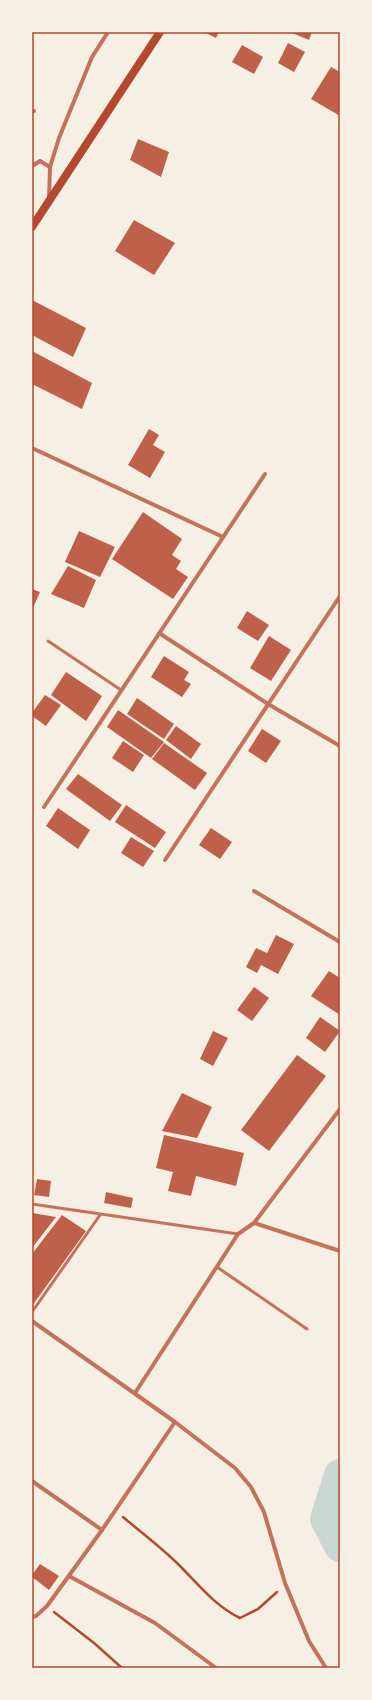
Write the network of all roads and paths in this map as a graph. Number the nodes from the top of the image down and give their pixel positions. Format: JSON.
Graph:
{"nodes":[{"id":1,"x":108,"y":32,"type":"edge"},
{"id":2,"x":160,"y":32,"type":"edge"},
{"id":3,"x":32,"y":166,"type":"edge"},
{"id":4,"x":50,"y":167,"type":"junction"},
{"id":5,"x":49,"y":200,"type":"junction"},
{"id":6,"x":32,"y":227,"type":"edge"},
{"id":7,"x":32,"y":448,"type":"edge"},
{"id":8,"x":265,"y":474,"type":"dead end"},
{"id":9,"x":223,"y":537,"type":"junction"},
{"id":10,"x":340,"y":596,"type":"edge"},
{"id":11,"x":159,"y":633,"type":"junction"},
{"id":12,"x":48,"y":641,"type":"dead end"},
{"id":13,"x":121,"y":690,"type":"junction"},
{"id":14,"x":268,"y":704,"type":"junction"},
{"id":15,"x":340,"y":746,"type":"edge"},
{"id":16,"x":44,"y":807,"type":"dead end"},
{"id":17,"x":165,"y":860,"type":"dead end"},
{"id":18,"x":254,"y":891,"type":"dead end"},
{"id":19,"x":340,"y":942,"type":"edge"},
{"id":20,"x":340,"y":1108,"type":"edge"},
{"id":21,"x":32,"y":1204,"type":"edge"},
{"id":22,"x":100,"y":1215,"type":"junction"},
{"id":23,"x":254,"y":1223,"type":"junction"},
{"id":24,"x":238,"y":1234,"type":"junction"},
{"id":25,"x":340,"y":1251,"type":"edge"},
{"id":26,"x":217,"y":1267,"type":"junction"},
{"id":27,"x":32,"y":1312,"type":"edge"},
{"id":28,"x":32,"y":1321,"type":"edge"},
{"id":29,"x":307,"y":1329,"type":"dead end"},
{"id":30,"x":135,"y":1393,"type":"junction"},
{"id":31,"x":175,"y":1422,"type":"junction"},
{"id":32,"x":32,"y":1481,"type":"edge"},
{"id":33,"x":115,"y":1510,"type":"junction"},
{"id":34,"x":102,"y":1530,"type":"junction"},
{"id":35,"x":69,"y":1576,"type":"junction"},
{"id":36,"x":285,"y":1583,"type":"junction"},
{"id":37,"x":47,"y":1606,"type":"junction"},
{"id":38,"x":32,"y":1617,"type":"edge"},
{"id":39,"x":122,"y":1668,"type":"edge"},
{"id":40,"x":216,"y":1668,"type":"edge"},
{"id":41,"x":326,"y":1668,"type":"edge"}],
"edges":[{"from":1,"to":4,"type":"street"},
{"from":2,"to":5,"type":"main road"},
{"from":3,"to":4,"type":"street"},
{"from":4,"to":5,"type":"street"},
{"from":5,"to":6,"type":"main road"},
{"from":7,"to":9,"type":"street"},
{"from":8,"to":9,"type":"street"},
{"from":9,"to":11,"type":"street"},
{"from":10,"to":14,"type":"street"},
{"from":11,"to":13,"type":"street"},
{"from":11,"to":14,"type":"street"},
{"from":12,"to":13,"type":"lane"},
{"from":13,"to":16,"type":"street"},
{"from":14,"to":15,"type":"street"},
{"from":14,"to":17,"type":"street"},
{"from":18,"to":19,"type":"street"},
{"from":20,"to":23,"type":"street"},
{"from":21,"to":22,"type":"lane"},
{"from":22,"to":24,"type":"lane"},
{"from":22,"to":27,"type":"lane"},
{"from":23,"to":24,"type":"street"},
{"from":23,"to":25,"type":"street"},
{"from":24,"to":26,"type":"street"},
{"from":26,"to":29,"type":"lane"},
{"from":26,"to":30,"type":"street"},
{"from":28,"to":30,"type":"street"},
{"from":30,"to":31,"type":"street"},
{"from":31,"to":33,"type":"street"},
{"from":31,"to":36,"type":"street"},
{"from":32,"to":34,"type":"street"},
{"from":33,"to":34,"type":"street"},
{"from":33,"to":36,"type":"path"},
{"from":34,"to":35,"type":"street"},
{"from":35,"to":37,"type":"street"},
{"from":35,"to":40,"type":"street"},
{"from":36,"to":41,"type":"street"},
{"from":37,"to":38,"type":"street"},
{"from":37,"to":39,"type":"path"}]}
